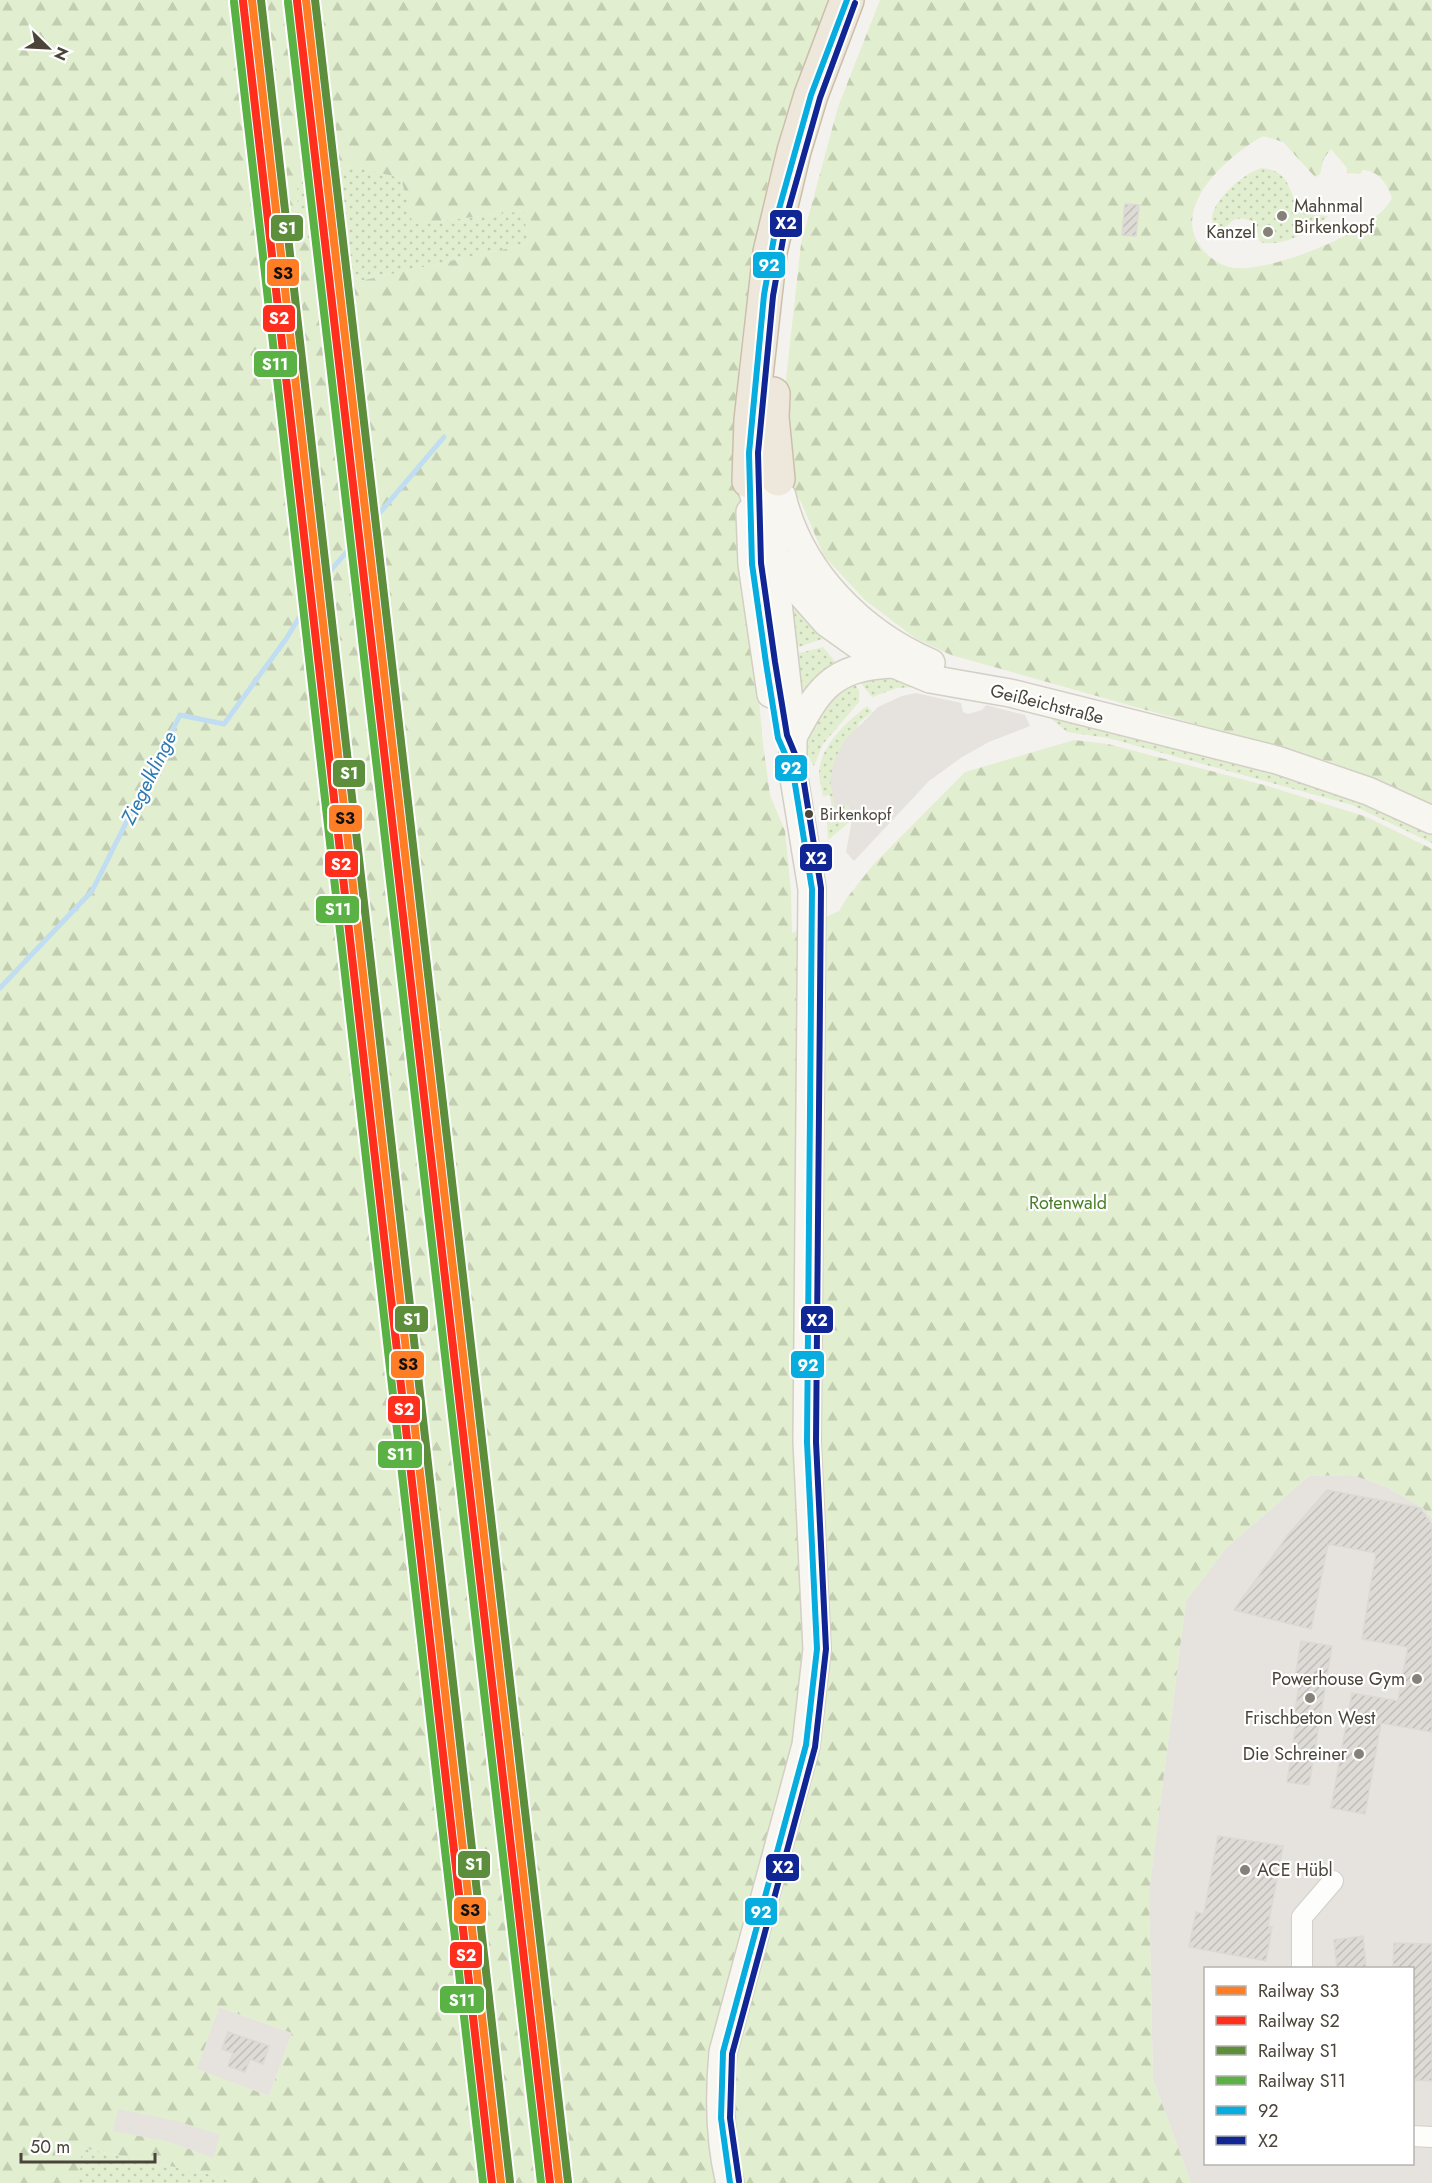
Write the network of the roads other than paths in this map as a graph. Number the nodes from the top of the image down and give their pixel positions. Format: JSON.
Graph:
{"nodes":[{"id":1,"x":847,"y":0,"type":"edge"},
{"id":2,"x":869,"y":0,"type":"edge"},
{"id":3,"x":764,"y":480,"type":"junction"},
{"id":4,"x":774,"y":554,"type":"junction"},
{"id":5,"x":892,"y":664,"type":"junction"},
{"id":6,"x":993,"y":689,"type":"junction"},
{"id":7,"x":793,"y":737,"type":"junction"},
{"id":8,"x":793,"y":772,"type":"junction"},
{"id":9,"x":1432,"y":820,"type":"edge"},
{"id":10,"x":1333,"y":1881,"type":"dead end"},
{"id":11,"x":1302,"y":1967,"type":"edge"},
{"id":12,"x":1414,"y":2136,"type":"edge"},
{"id":13,"x":1432,"y":2137,"type":"edge"},
{"id":14,"x":730,"y":2183,"type":"edge"}],
"edges":[{"from":1,"to":3,"type":"highway"},
{"from":2,"to":3,"type":"highway"},
{"from":3,"to":4,"type":"main road"},
{"from":3,"to":6,"type":"main road"},
{"from":3,"to":8,"type":"main road"},
{"from":4,"to":5,"type":"main road","name":"Geißeichstraße"},
{"from":4,"to":7,"type":"main road"},
{"from":5,"to":6,"type":"main road","name":"Geißeichstraße"},
{"from":5,"to":7,"type":"main road"},
{"from":6,"to":9,"type":"main road","name":"Geißeichstraße"},
{"from":7,"to":8,"type":"main road"},
{"from":8,"to":14,"type":"main road"},
{"from":10,"to":11,"type":"street"},
{"from":12,"to":13,"type":"street"}]}
